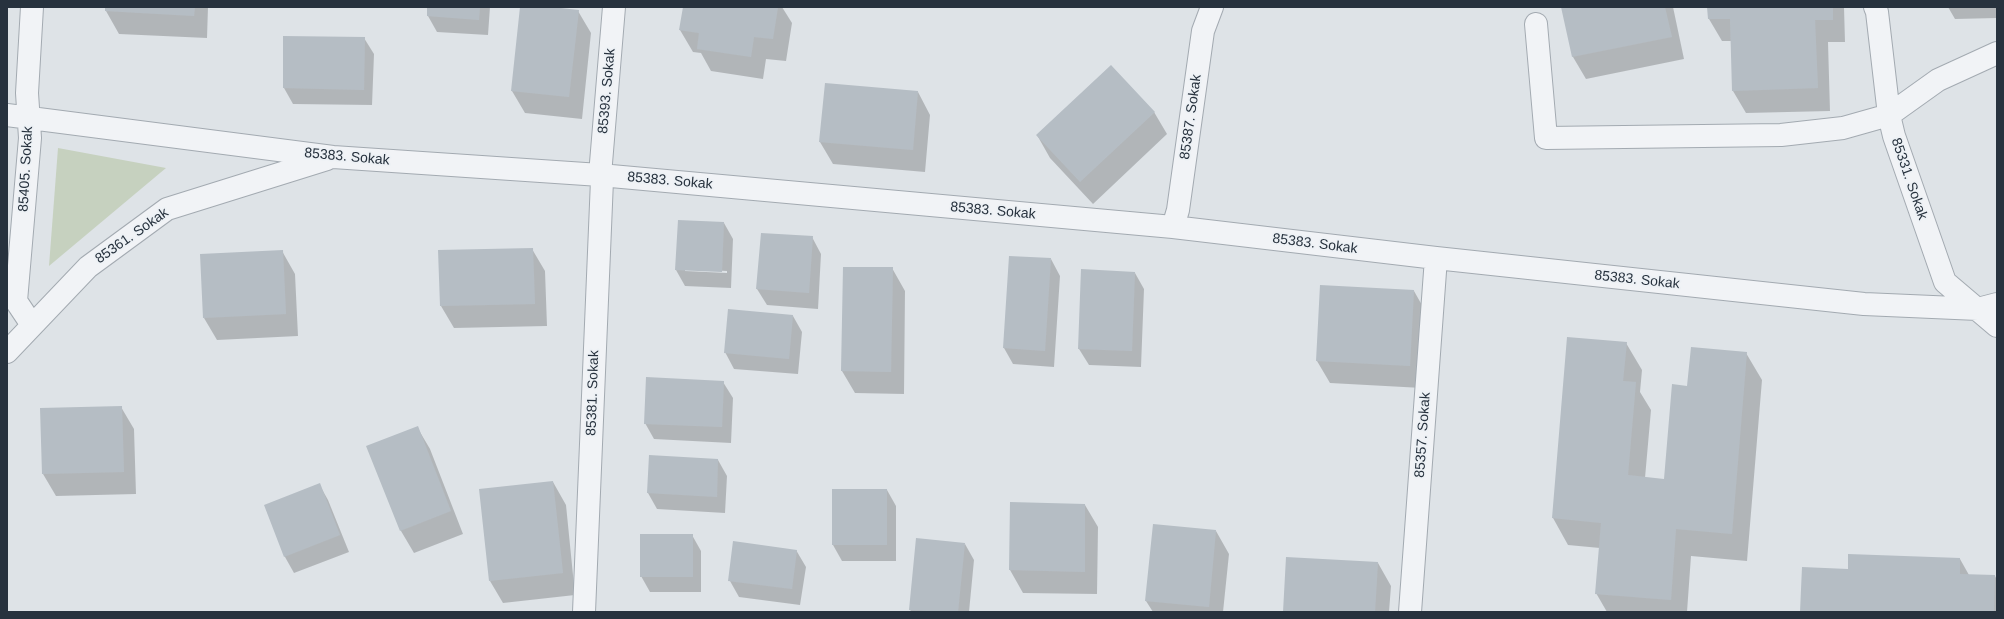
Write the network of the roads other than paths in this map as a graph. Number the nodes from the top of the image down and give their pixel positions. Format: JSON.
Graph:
{"nodes":[{"id":1,"x":32,"y":7,"type":"edge"},
{"id":2,"x":614,"y":7,"type":"edge"},
{"id":3,"x":1212,"y":7,"type":"edge"},
{"id":4,"x":1875,"y":7,"type":"edge"},
{"id":5,"x":1536,"y":24,"type":"dead end"},
{"id":6,"x":1997,"y":53,"type":"edge"},
{"id":7,"x":1889,"y":115,"type":"junction"},
{"id":8,"x":18,"y":116,"type":"edge"},
{"id":9,"x":333,"y":157,"type":"junction"},
{"id":10,"x":600,"y":175,"type":"junction"},
{"id":11,"x":1173,"y":227,"type":"junction"},
{"id":12,"x":1436,"y":258,"type":"junction"},
{"id":13,"x":1988,"y":306,"type":"edge"},
{"id":14,"x":32,"y":325,"type":"junction"},
{"id":15,"x":1997,"y":326,"type":"edge"},
{"id":16,"x":7,"y":352,"type":"edge"},
{"id":17,"x":584,"y":612,"type":"edge"},
{"id":18,"x":1410,"y":612,"type":"edge"}],
"edges":[{"from":1,"to":8,"type":"street","name":"85405. Sokak"},
{"from":2,"to":10,"type":"street","name":"85393. Sokak"},
{"from":3,"to":11,"type":"street","name":"85387. Sokak"},
{"from":4,"to":7,"type":"street","name":"85331. Sokak"},
{"from":5,"to":7,"type":"street"},
{"from":6,"to":7,"type":"street"},
{"from":7,"to":13,"type":"street","name":"85331. Sokak"},
{"from":8,"to":9,"type":"street","name":"85383. Sokak"},
{"from":8,"to":14,"type":"street","name":"85405. Sokak"},
{"from":9,"to":10,"type":"street","name":"85383. Sokak"},
{"from":9,"to":14,"type":"street","name":"85361. Sokak"},
{"from":10,"to":11,"type":"street","name":"85383. Sokak"},
{"from":10,"to":17,"type":"street","name":"85381. Sokak"},
{"from":11,"to":12,"type":"street","name":"85383. Sokak"},
{"from":12,"to":13,"type":"street","name":"85383. Sokak"},
{"from":12,"to":18,"type":"street","name":"85357. Sokak"},
{"from":13,"to":15,"type":"street","name":"85331. Sokak"},
{"from":14,"to":16,"type":"street","name":"85361. Sokak"}]}
